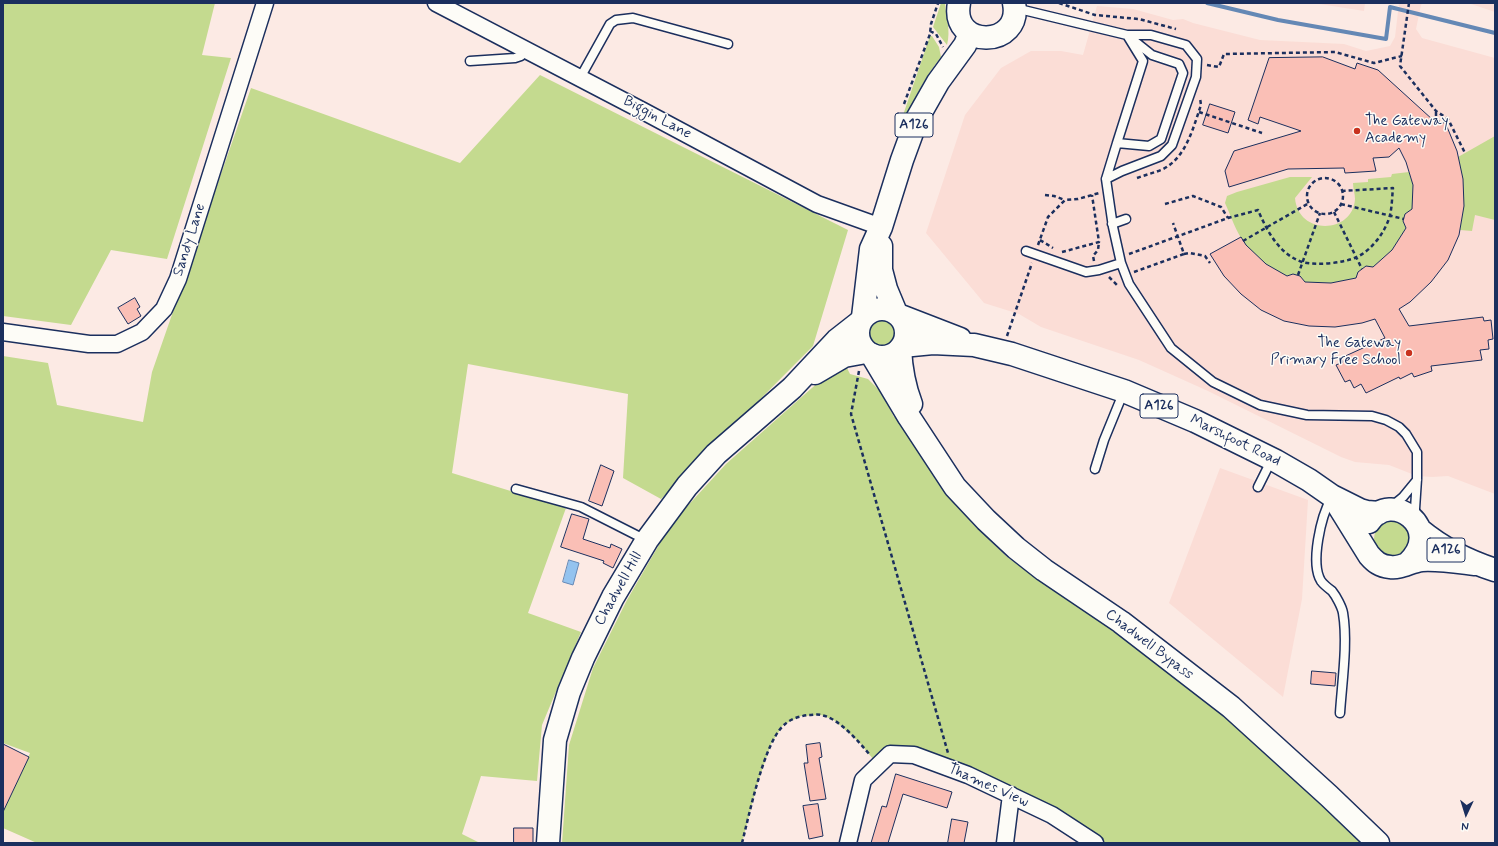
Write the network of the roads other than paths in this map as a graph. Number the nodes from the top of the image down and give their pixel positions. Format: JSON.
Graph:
{"nodes":[{"id":1,"x":264,"y":3,"type":"edge"},
{"id":2,"x":436,"y":3,"type":"edge"},
{"id":3,"x":959,"y":3,"type":"edge"},
{"id":4,"x":1014,"y":6,"type":"edge"},
{"id":5,"x":970,"y":33,"type":"junction"},
{"id":6,"x":1127,"y":35,"type":"junction"},
{"id":7,"x":728,"y":44,"type":"dead end"},
{"id":8,"x":525,"y":49,"type":"junction"},
{"id":9,"x":470,"y":61,"type":"dead end"},
{"id":10,"x":580,"y":78,"type":"junction"},
{"id":11,"x":1117,"y":143,"type":"junction"},
{"id":12,"x":1106,"y":179,"type":"junction"},
{"id":13,"x":1126,"y":219,"type":"dead end"},
{"id":14,"x":1112,"y":224,"type":"junction"},
{"id":15,"x":881,"y":227,"type":"junction"},
{"id":16,"x":1026,"y":252,"type":"dead end"},
{"id":17,"x":1120,"y":260,"type":"junction"},
{"id":18,"x":897,"y":314,"type":"junction"},
{"id":19,"x":862,"y":319,"type":"junction"},
{"id":20,"x":3,"y":332,"type":"edge"},
{"id":21,"x":974,"y":345,"type":"junction"},
{"id":22,"x":901,"y":348,"type":"junction"},
{"id":23,"x":863,"y":361,"type":"junction"},
{"id":24,"x":792,"y":388,"type":"junction"},
{"id":25,"x":1124,"y":391,"type":"junction"},
{"id":26,"x":926,"y":442,"type":"junction"},
{"id":27,"x":1270,"y":463,"type":"junction"},
{"id":28,"x":1095,"y":469,"type":"dead end"},
{"id":29,"x":1418,"y":480,"type":"junction"},
{"id":30,"x":1261,"y":488,"type":"dead end"},
{"id":31,"x":516,"y":489,"type":"dead end"},
{"id":32,"x":1332,"y":496,"type":"junction"},
{"id":33,"x":1381,"y":512,"type":"junction"},
{"id":34,"x":1418,"y":526,"type":"junction"},
{"id":35,"x":647,"y":540,"type":"junction"},
{"id":36,"x":1369,"y":555,"type":"junction"},
{"id":37,"x":1408,"y":563,"type":"junction"},
{"id":38,"x":1485,"y":567,"type":"edge"},
{"id":39,"x":1340,"y":713,"type":"dead end"},
{"id":40,"x":1011,"y":795,"type":"junction"},
{"id":41,"x":548,"y":843,"type":"edge"},
{"id":42,"x":848,"y":843,"type":"edge"},
{"id":43,"x":1005,"y":843,"type":"edge"},
{"id":44,"x":1095,"y":843,"type":"edge"},
{"id":45,"x":1378,"y":843,"type":"edge"}],
"edges":[{"from":1,"to":20,"type":"street","name":"Sandy Lane"},
{"from":2,"to":8,"type":"street","name":"Biggin Lane"},
{"from":3,"to":5,"type":"main road"},
{"from":4,"to":5,"type":"main road"},
{"from":4,"to":6,"type":"lane"},
{"from":5,"to":15,"type":"main road","number":"A126"},
{"from":6,"to":11,"type":"lane"},
{"from":6,"to":11,"type":"lane"},
{"from":6,"to":12,"type":"lane"},
{"from":7,"to":10,"type":"lane"},
{"from":8,"to":9,"type":"lane"},
{"from":8,"to":10,"type":"street","name":"Biggin Lane"},
{"from":10,"to":15,"type":"street","name":"Biggin Lane"},
{"from":11,"to":12,"type":"lane"},
{"from":12,"to":14,"type":"lane"},
{"from":13,"to":14,"type":"lane"},
{"from":14,"to":17,"type":"lane"},
{"from":15,"to":18,"type":"main road","number":"A126"},
{"from":15,"to":19,"type":"main road","number":"A126"},
{"from":16,"to":17,"type":"lane"},
{"from":17,"to":29,"type":"lane"},
{"from":18,"to":19,"type":"main road"},
{"from":18,"to":21,"type":"main road","name":"Marshfoot Road","number":"A126"},
{"from":18,"to":22,"type":"main road"},
{"from":19,"to":23,"type":"main road"},
{"from":19,"to":24,"type":"main road","name":"Chadwell Hill"},
{"from":21,"to":22,"type":"main road","name":"Marshfoot Road","number":"A126"},
{"from":21,"to":25,"type":"main road","name":"Marshfoot Road","number":"A126"},
{"from":22,"to":23,"type":"main road"},
{"from":22,"to":26,"type":"main road","name":"Chadwell Bypass"},
{"from":23,"to":24,"type":"main road","name":"Chadwell Hill"},
{"from":23,"to":26,"type":"main road","name":"Chadwell Bypass"},
{"from":24,"to":35,"type":"main road","name":"Chadwell Hill"},
{"from":25,"to":27,"type":"main road","name":"Marshfoot Road","number":"A126"},
{"from":25,"to":28,"type":"lane"},
{"from":26,"to":45,"type":"main road","name":"Chadwell Bypass"},
{"from":27,"to":30,"type":"lane"},
{"from":27,"to":32,"type":"main road","name":"Marshfoot Road","number":"A126"},
{"from":29,"to":33,"type":"lane"},
{"from":29,"to":34,"type":"lane"},
{"from":31,"to":35,"type":"lane"},
{"from":32,"to":33,"type":"main road","name":"Marshfoot Road","number":"A126"},
{"from":32,"to":36,"type":"main road","name":"Marshfoot Road","number":"A126"},
{"from":32,"to":39,"type":"lane"},
{"from":33,"to":34,"type":"main road","name":"Marshfoot Road","number":"A126"},
{"from":33,"to":36,"type":"main road"},
{"from":34,"to":37,"type":"main road","number":"A126"},
{"from":34,"to":38,"type":"main road","name":"Marshfoot Road","number":"A126"},
{"from":35,"to":41,"type":"main road","name":"Chadwell Hill"},
{"from":36,"to":37,"type":"main road","name":"Marshfoot Road","number":"A126"},
{"from":37,"to":38,"type":"main road","name":"Marshfoot Road","number":"A126"},
{"from":40,"to":42,"type":"street","name":"Thames View"},
{"from":40,"to":43,"type":"street"},
{"from":40,"to":44,"type":"street","name":"Thames View"}]}
